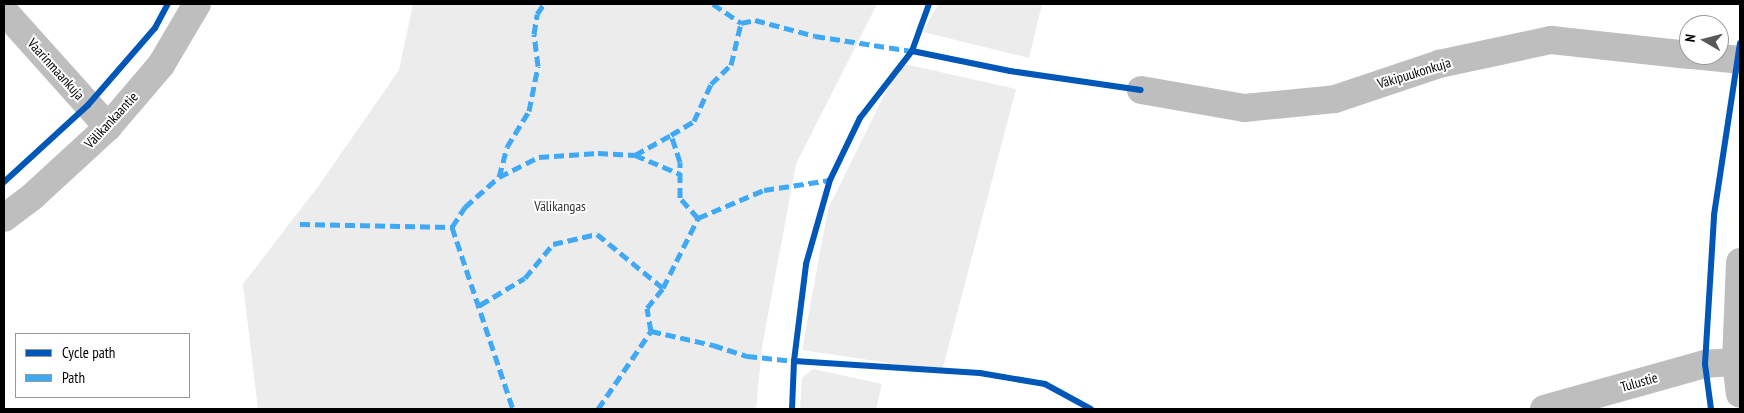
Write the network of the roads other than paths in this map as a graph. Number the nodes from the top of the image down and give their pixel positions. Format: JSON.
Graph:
{"nodes":[{"id":1,"x":197,"y":4,"type":"edge"},
{"id":2,"x":4,"y":11,"type":"edge"},
{"id":3,"x":1679,"y":54,"type":"edge"},
{"id":4,"x":1141,"y":90,"type":"dead end"},
{"id":5,"x":108,"y":127,"type":"junction"},
{"id":6,"x":4,"y":218,"type":"edge"},
{"id":7,"x":1740,"y":262,"type":"edge"},
{"id":8,"x":1736,"y":362,"type":"junction"},
{"id":9,"x":1740,"y":394,"type":"edge"},
{"id":10,"x":1544,"y":409,"type":"edge"}],
"edges":[{"from":1,"to":5,"type":"street","name":"Välikankaantie"},
{"from":2,"to":5,"type":"street","name":"Vaarinmaankuja"},
{"from":3,"to":4,"type":"street","name":"Väkipuukonkuja"},
{"from":5,"to":6,"type":"street","name":"Välikankaantie"},
{"from":7,"to":8,"type":"street"},
{"from":8,"to":9,"type":"street"},
{"from":8,"to":10,"type":"street","name":"Tulustie"}]}
